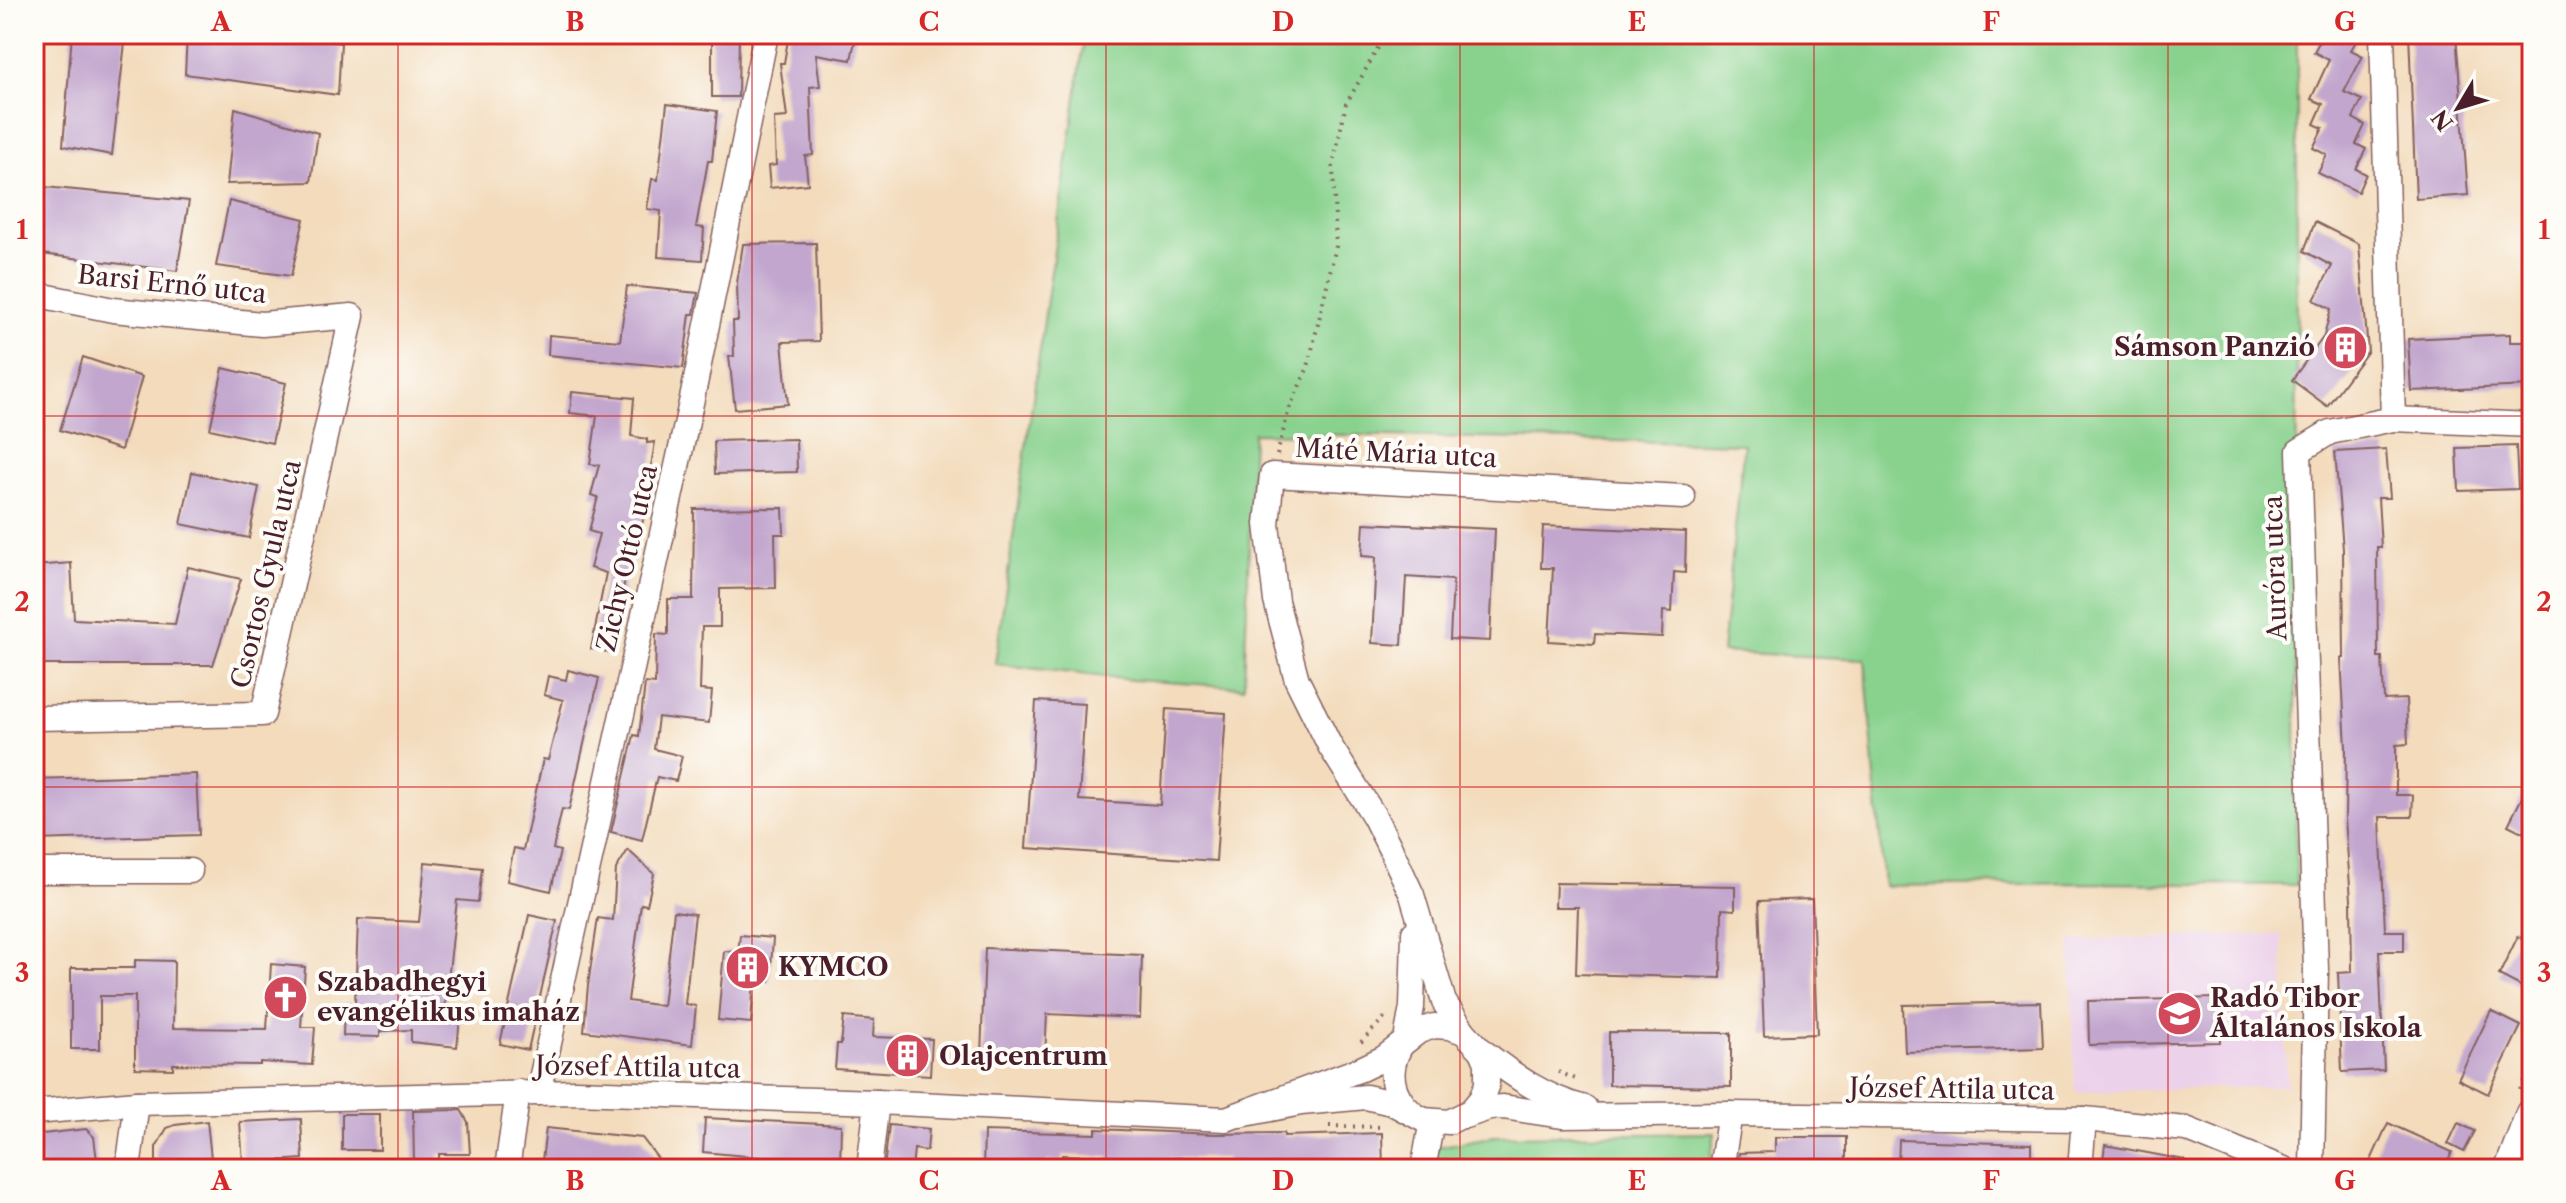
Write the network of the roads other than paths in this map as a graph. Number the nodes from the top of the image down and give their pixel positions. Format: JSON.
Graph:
{"nodes":[{"id":1,"x":766,"y":34,"type":"edge"},
{"id":2,"x":2382,"y":34,"type":"edge"},
{"id":3,"x":34,"y":294,"type":"edge"},
{"id":4,"x":352,"y":316,"type":"joint"},
{"id":5,"x":2393,"y":419,"type":"junction"},
{"id":6,"x":2532,"y":425,"type":"edge"},
{"id":7,"x":1683,"y":497,"type":"dead end"},
{"id":8,"x":34,"y":718,"type":"edge"},
{"id":9,"x":34,"y":871,"type":"edge"},
{"id":10,"x":190,"y":871,"type":"dead end"},
{"id":11,"x":1412,"y":895,"type":"junction"},
{"id":12,"x":1464,"y":1032,"type":"junction"},
{"id":13,"x":1403,"y":1043,"type":"junction"},
{"id":14,"x":1482,"y":1051,"type":"junction"},
{"id":15,"x":528,"y":1092,"type":"junction"},
{"id":16,"x":877,"y":1102,"type":"junction"},
{"id":17,"x":137,"y":1103,"type":"junction"},
{"id":18,"x":34,"y":1112,"type":"edge"},
{"id":19,"x":1611,"y":1114,"type":"junction"},
{"id":20,"x":1730,"y":1114,"type":"junction"},
{"id":21,"x":1240,"y":1115,"type":"junction"},
{"id":22,"x":1422,"y":1117,"type":"junction"},
{"id":23,"x":1461,"y":1118,"type":"junction"},
{"id":24,"x":2084,"y":1119,"type":"junction"},
{"id":25,"x":2528,"y":1123,"type":"edge"},
{"id":26,"x":128,"y":1169,"type":"edge"},
{"id":27,"x":507,"y":1169,"type":"edge"},
{"id":28,"x":869,"y":1169,"type":"edge"},
{"id":29,"x":1423,"y":1169,"type":"edge"},
{"id":30,"x":1721,"y":1169,"type":"edge"},
{"id":31,"x":2080,"y":1169,"type":"edge"},
{"id":32,"x":2284,"y":1169,"type":"edge"},
{"id":33,"x":2312,"y":1169,"type":"edge"},
{"id":34,"x":2494,"y":1169,"type":"edge"},
{"id":35,"x":2511,"y":1169,"type":"edge"}],
"edges":[{"from":1,"to":15,"type":"street","name":"Zichy Ottó utca"},
{"from":2,"to":5,"type":"street"},
{"from":3,"to":4,"type":"street","name":"Barsi Ernő utca"},
{"from":4,"to":8,"type":"street","name":"Csortos Gyula utca"},
{"from":5,"to":6,"type":"street"},
{"from":5,"to":33,"type":"street","name":"Auróra utca"},
{"from":7,"to":11,"type":"street","name":"Máté Mária utca"},
{"from":9,"to":10,"type":"street"},
{"from":11,"to":12,"type":"street","name":"Máté Mária utca"},
{"from":11,"to":13,"type":"street","name":"Máté Mária utca"},
{"from":12,"to":13,"type":"street","name":"József Attila utca"},
{"from":12,"to":14,"type":"street"},
{"from":13,"to":21,"type":"street","name":"József Attila utca"},
{"from":13,"to":22,"type":"street"},
{"from":14,"to":19,"type":"street"},
{"from":14,"to":23,"type":"street"},
{"from":15,"to":16,"type":"street","name":"József Attila utca"},
{"from":15,"to":17,"type":"street","name":"József Attila utca"},
{"from":15,"to":27,"type":"street","name":"Zichy Ottó utca"},
{"from":16,"to":21,"type":"street","name":"József Attila utca"},
{"from":16,"to":28,"type":"street"},
{"from":17,"to":18,"type":"street","name":"József Attila utca"},
{"from":17,"to":26,"type":"street"},
{"from":19,"to":20,"type":"street","name":"József Attila utca"},
{"from":19,"to":23,"type":"street","name":"József Attila utca"},
{"from":20,"to":24,"type":"street","name":"József Attila utca"},
{"from":20,"to":30,"type":"street"},
{"from":21,"to":22,"type":"street","name":"József Attila utca"},
{"from":22,"to":23,"type":"street","name":"József Attila utca"},
{"from":22,"to":29,"type":"street"},
{"from":24,"to":31,"type":"street"},
{"from":24,"to":32,"type":"street","name":"József Attila utca"},
{"from":25,"to":34,"type":"main road"},
{"from":25,"to":35,"type":"main road"}]}
